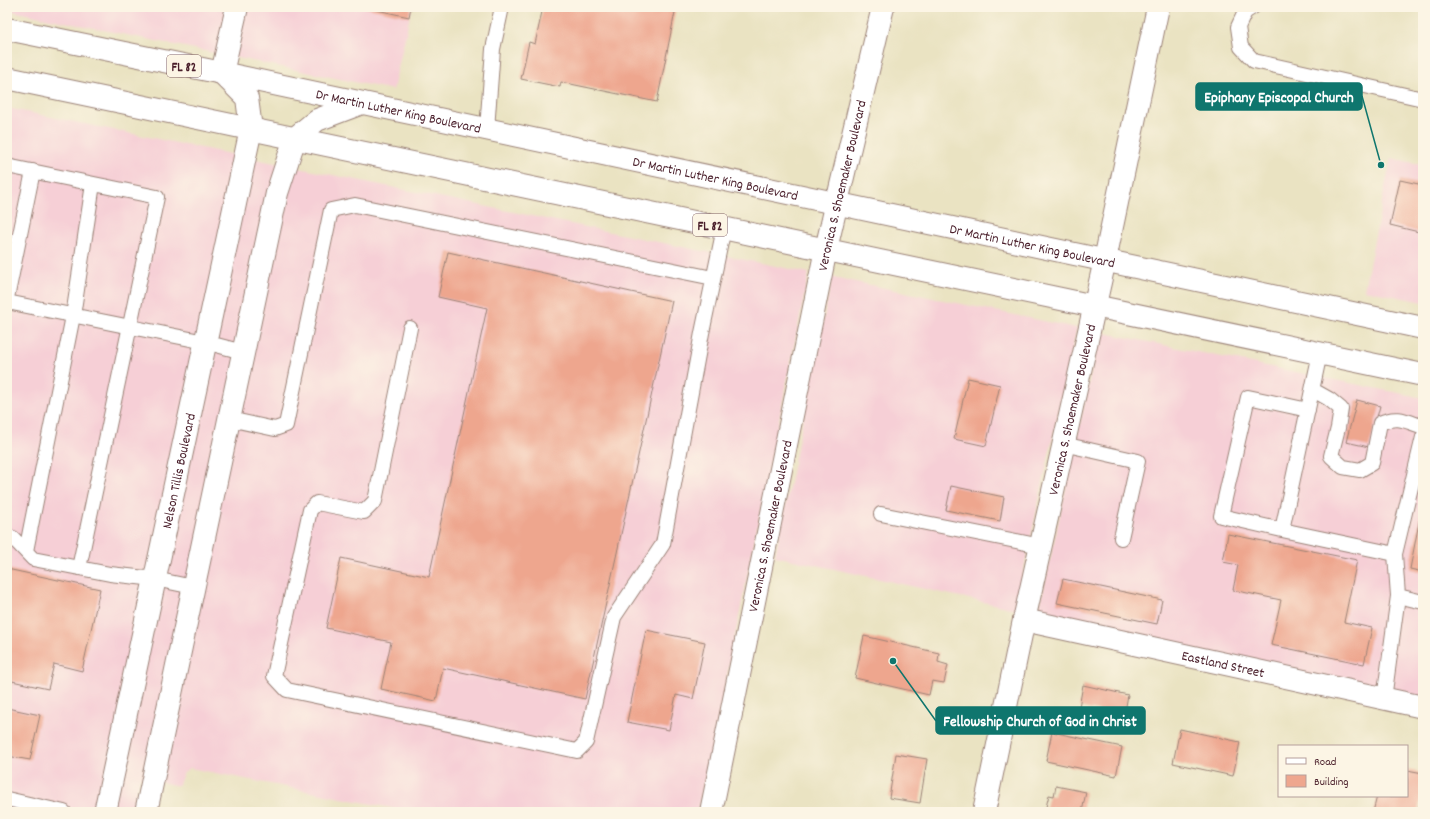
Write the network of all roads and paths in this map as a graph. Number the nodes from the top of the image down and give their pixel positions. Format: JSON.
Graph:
{"nodes":[{"id":1,"x":237,"y":7,"type":"edge"},
{"id":2,"x":502,"y":7,"type":"edge"},
{"id":3,"x":882,"y":7,"type":"edge"},
{"id":4,"x":1158,"y":7,"type":"edge"},
{"id":5,"x":1253,"y":7,"type":"edge"},
{"id":6,"x":7,"y":30,"type":"edge"},
{"id":7,"x":222,"y":73,"type":"junction"},
{"id":8,"x":7,"y":78,"type":"edge"},
{"id":9,"x":1423,"y":99,"type":"edge"},
{"id":10,"x":362,"y":103,"type":"junction"},
{"id":11,"x":251,"y":129,"type":"junction"},
{"id":12,"x":487,"y":129,"type":"junction"},
{"id":13,"x":295,"y":138,"type":"junction"},
{"id":14,"x":7,"y":166,"type":"edge"},
{"id":15,"x":34,"y":172,"type":"junction"},
{"id":16,"x":93,"y":184,"type":"junction"},
{"id":17,"x":836,"y":203,"type":"junction"},
{"id":18,"x":724,"y":228,"type":"junction"},
{"id":19,"x":826,"y":249,"type":"junction"},
{"id":20,"x":1105,"y":260,"type":"junction"},
{"id":21,"x":713,"y":278,"type":"junction"},
{"id":22,"x":7,"y":298,"type":"edge"},
{"id":23,"x":7,"y":302,"type":"edge"},
{"id":24,"x":1094,"y":306,"type":"junction"},
{"id":25,"x":73,"y":316,"type":"junction"},
{"id":26,"x":130,"y":328,"type":"junction"},
{"id":27,"x":410,"y":328,"type":"dead end"},
{"id":28,"x":1423,"y":328,"type":"edge"},
{"id":29,"x":205,"y":342,"type":"junction"},
{"id":30,"x":243,"y":352,"type":"junction"},
{"id":31,"x":1320,"y":353,"type":"junction"},
{"id":32,"x":1423,"y":375,"type":"edge"},
{"id":33,"x":1313,"y":390,"type":"junction"},
{"id":34,"x":1308,"y":410,"type":"junction"},
{"id":35,"x":229,"y":419,"type":"junction"},
{"id":36,"x":1423,"y":426,"type":"edge"},
{"id":37,"x":1423,"y":437,"type":"edge"},
{"id":38,"x":1063,"y":444,"type":"junction"},
{"id":39,"x":881,"y":514,"type":"dead end"},
{"id":40,"x":1282,"y":530,"type":"junction"},
{"id":41,"x":7,"y":536,"type":"edge"},
{"id":42,"x":1121,"y":538,"type":"dead end"},
{"id":43,"x":1040,"y":546,"type":"junction"},
{"id":44,"x":26,"y":551,"type":"junction"},
{"id":45,"x":1395,"y":554,"type":"junction"},
{"id":46,"x":79,"y":568,"type":"junction"},
{"id":47,"x":155,"y":579,"type":"junction"},
{"id":48,"x":193,"y":587,"type":"junction"},
{"id":49,"x":1398,"y":596,"type":"junction"},
{"id":50,"x":1423,"y":602,"type":"edge"},
{"id":51,"x":1024,"y":620,"type":"junction"},
{"id":52,"x":1384,"y":699,"type":"junction"},
{"id":53,"x":1423,"y":707,"type":"edge"},
{"id":54,"x":7,"y":799,"type":"edge"},
{"id":55,"x":64,"y":812,"type":"edge"},
{"id":56,"x":105,"y":812,"type":"edge"},
{"id":57,"x":146,"y":812,"type":"edge"},
{"id":58,"x":711,"y":812,"type":"edge"},
{"id":59,"x":984,"y":812,"type":"edge"}],
"edges":[{"from":1,"to":7,"type":"street"},
{"from":2,"to":12,"type":"lane"},
{"from":3,"to":17,"type":"street","name":"Veronica S. Shoemaker Boulevard"},
{"from":4,"to":20,"type":"street","name":"Veronica S. Shoemaker Boulevard"},
{"from":5,"to":9,"type":"lane"},
{"from":6,"to":7,"type":"street","name":"Dr Martin Luther King Boulevard","number":"FL 82"},
{"from":7,"to":10,"type":"street","name":"Dr Martin Luther King Boulevard","number":"FL 82"},
{"from":7,"to":11,"type":"street","name":"Nelson Tillis Boulevard"},
{"from":8,"to":11,"type":"street","number":"FL 82"},
{"from":10,"to":12,"type":"street","name":"Dr Martin Luther King Boulevard","number":"FL 82"},
{"from":10,"to":13,"type":"street"},
{"from":11,"to":13,"type":"street","number":"FL 82"},
{"from":11,"to":29,"type":"street","name":"Nelson Tillis Boulevard"},
{"from":12,"to":17,"type":"street","name":"Dr Martin Luther King Boulevard","number":"FL 82"},
{"from":13,"to":18,"type":"street","number":"FL 82"},
{"from":13,"to":30,"type":"street"},
{"from":14,"to":15,"type":"lane"},
{"from":15,"to":16,"type":"lane"},
{"from":15,"to":22,"type":"lane"},
{"from":16,"to":25,"type":"lane"},
{"from":16,"to":26,"type":"lane"},
{"from":17,"to":19,"type":"street","name":"Veronica S. Shoemaker Boulevard"},
{"from":17,"to":20,"type":"street","name":"Dr Martin Luther King Boulevard","number":"FL 82"},
{"from":18,"to":19,"type":"street","number":"FL 82"},
{"from":18,"to":21,"type":"lane"},
{"from":19,"to":24,"type":"street","number":"FL 82"},
{"from":19,"to":58,"type":"street","name":"Veronica S. Shoemaker Boulevard"},
{"from":20,"to":24,"type":"street","name":"Veronica S. Shoemaker Boulevard"},
{"from":20,"to":28,"type":"street","name":"Dr Martin Luther King Boulevard","number":"FL 82"},
{"from":21,"to":27,"type":"lane"},
{"from":21,"to":35,"type":"lane"},
{"from":23,"to":25,"type":"lane"},
{"from":24,"to":31,"type":"street","number":"FL 82"},
{"from":24,"to":38,"type":"street","name":"Veronica S. Shoemaker Boulevard"},
{"from":25,"to":26,"type":"lane"},
{"from":25,"to":44,"type":"lane"},
{"from":26,"to":29,"type":"lane"},
{"from":26,"to":46,"type":"lane"},
{"from":29,"to":30,"type":"lane"},
{"from":29,"to":47,"type":"street","name":"Nelson Tillis Boulevard"},
{"from":30,"to":35,"type":"street"},
{"from":31,"to":32,"type":"street","number":"FL 82"},
{"from":31,"to":33,"type":"lane"},
{"from":33,"to":34,"type":"lane"},
{"from":33,"to":36,"type":"lane"},
{"from":34,"to":40,"type":"lane"},
{"from":34,"to":40,"type":"lane"},
{"from":35,"to":48,"type":"street"},
{"from":37,"to":45,"type":"lane"},
{"from":38,"to":42,"type":"lane"},
{"from":38,"to":43,"type":"street","name":"Veronica S. Shoemaker Boulevard"},
{"from":39,"to":43,"type":"lane"},
{"from":40,"to":45,"type":"lane"},
{"from":41,"to":44,"type":"lane"},
{"from":43,"to":51,"type":"street","name":"Veronica S. Shoemaker Boulevard"},
{"from":44,"to":46,"type":"lane"},
{"from":45,"to":49,"type":"lane"},
{"from":46,"to":47,"type":"lane"},
{"from":47,"to":48,"type":"lane"},
{"from":47,"to":56,"type":"street","name":"Nelson Tillis Boulevard"},
{"from":48,"to":57,"type":"street"},
{"from":49,"to":50,"type":"lane"},
{"from":49,"to":52,"type":"lane"},
{"from":51,"to":52,"type":"street","name":"Eastland Street"},
{"from":51,"to":59,"type":"street","name":"Veronica S. Shoemaker Boulevard"},
{"from":52,"to":53,"type":"street","name":"Eastland Street"},
{"from":54,"to":55,"type":"lane"}]}
